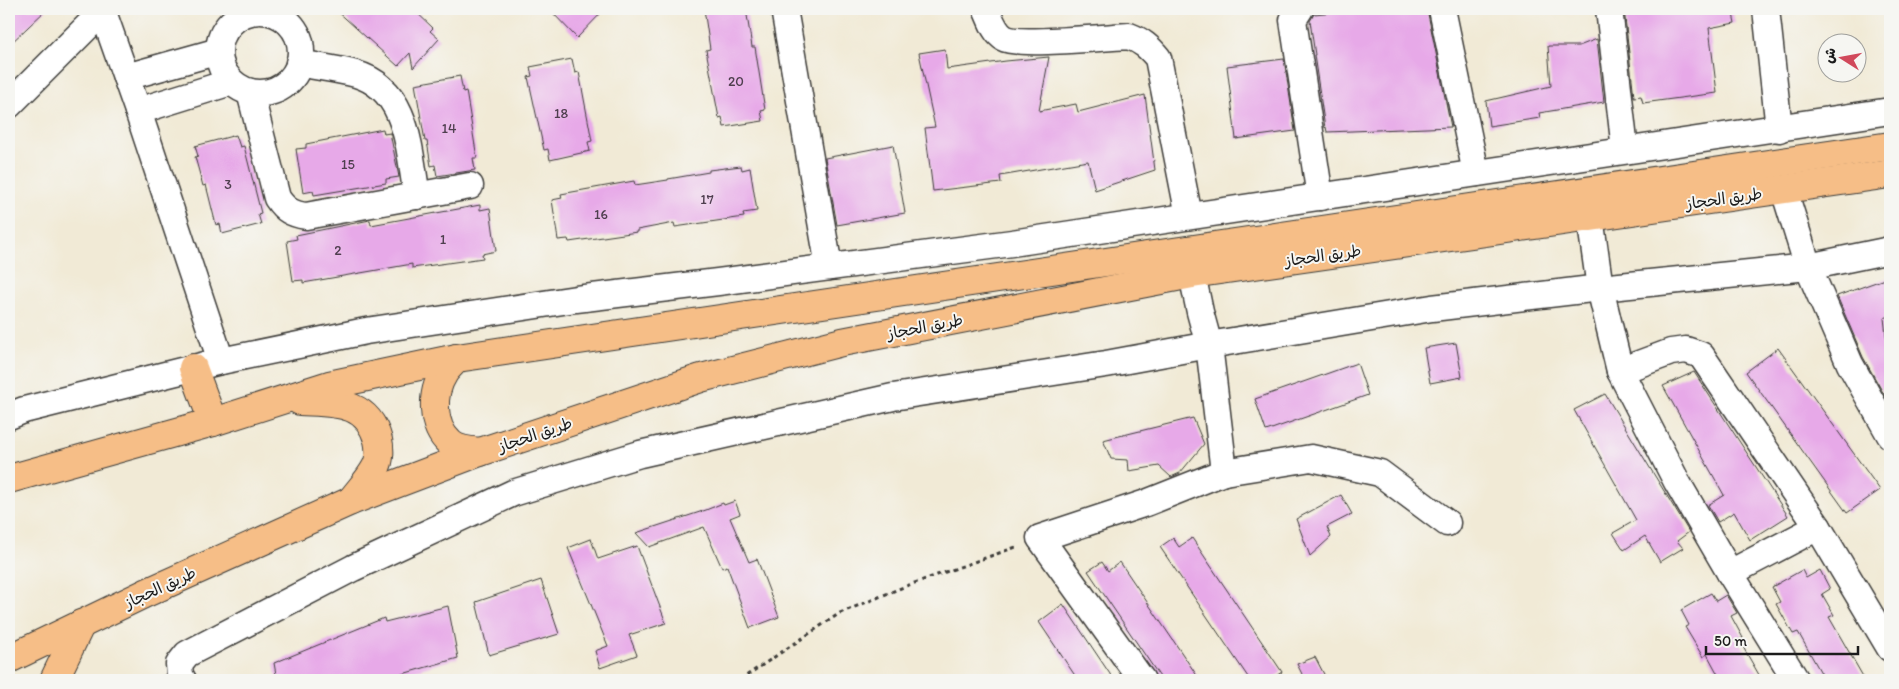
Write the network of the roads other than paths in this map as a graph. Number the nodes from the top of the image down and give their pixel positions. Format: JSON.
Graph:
{"nodes":[{"id":1,"x":784,"y":9,"type":"edge"},
{"id":2,"x":986,"y":9,"type":"edge"},
{"id":3,"x":1300,"y":9,"type":"edge"},
{"id":4,"x":1442,"y":9,"type":"edge"},
{"id":5,"x":1609,"y":9,"type":"edge"},
{"id":6,"x":1766,"y":9,"type":"edge"},
{"id":7,"x":103,"y":10,"type":"edge"},
{"id":8,"x":259,"y":10,"type":"edge"},
{"id":9,"x":219,"y":51,"type":"junction"},
{"id":10,"x":299,"y":63,"type":"junction"},
{"id":11,"x":126,"y":77,"type":"junction"},
{"id":12,"x":240,"y":87,"type":"junction"},
{"id":13,"x":9,"y":105,"type":"edge"},
{"id":14,"x":138,"y":111,"type":"junction"},
{"id":15,"x":1890,"y":111,"type":"edge"},
{"id":16,"x":1780,"y":129,"type":"junction"},
{"id":17,"x":1890,"y":146,"type":"edge"},
{"id":18,"x":1625,"y":150,"type":"junction"},
{"id":19,"x":1476,"y":173,"type":"junction"},
{"id":20,"x":1890,"y":174,"type":"edge"},
{"id":21,"x":470,"y":186,"type":"dead end"},
{"id":22,"x":1784,"y":190,"type":"junction"},
{"id":23,"x":417,"y":196,"type":"junction"},
{"id":24,"x":1320,"y":196,"type":"junction"},
{"id":25,"x":1189,"y":216,"type":"junction"},
{"id":26,"x":1590,"y":217,"type":"junction"},
{"id":27,"x":1890,"y":250,"type":"edge"},
{"id":28,"x":829,"y":267,"type":"junction"},
{"id":29,"x":1808,"y":267,"type":"junction"},
{"id":30,"x":1192,"y":274,"type":"junction"},
{"id":31,"x":718,"y":282,"type":"junction"},
{"id":32,"x":1600,"y":288,"type":"junction"},
{"id":33,"x":725,"y":318,"type":"junction"},
{"id":34,"x":1209,"y":345,"type":"junction"},
{"id":35,"x":457,"y":358,"type":"junction"},
{"id":36,"x":222,"y":361,"type":"junction"},
{"id":37,"x":193,"y":368,"type":"junction"},
{"id":38,"x":1620,"y":371,"type":"junction"},
{"id":39,"x":282,"y":400,"type":"junction"},
{"id":40,"x":9,"y":416,"type":"edge"},
{"id":41,"x":213,"y":422,"type":"junction"},
{"id":42,"x":1890,"y":435,"type":"edge"},
{"id":43,"x":480,"y":452,"type":"junction"},
{"id":44,"x":1224,"y":472,"type":"junction"},
{"id":45,"x":9,"y":479,"type":"edge"},
{"id":46,"x":351,"y":501,"type":"junction"},
{"id":47,"x":1447,"y":523,"type":"dead end"},
{"id":48,"x":1818,"y":526,"type":"junction"},
{"id":49,"x":1730,"y":573,"type":"junction"},
{"id":50,"x":81,"y":624,"type":"junction"},
{"id":51,"x":1890,"y":648,"type":"edge"},
{"id":52,"x":9,"y":659,"type":"edge"},
{"id":53,"x":54,"y":680,"type":"edge"},
{"id":54,"x":183,"y":680,"type":"edge"},
{"id":55,"x":1142,"y":680,"type":"edge"},
{"id":56,"x":1796,"y":680,"type":"edge"}],
"edges":[{"from":1,"to":28,"type":"street"},
{"from":2,"to":25,"type":"street"},
{"from":3,"to":24,"type":"street"},
{"from":4,"to":19,"type":"street"},
{"from":5,"to":18,"type":"street"},
{"from":6,"to":16,"type":"street"},
{"from":7,"to":11,"type":"street"},
{"from":7,"to":13,"type":"street"},
{"from":8,"to":9,"type":"street"},
{"from":8,"to":10,"type":"street"},
{"from":9,"to":11,"type":"street"},
{"from":9,"to":12,"type":"street"},
{"from":10,"to":12,"type":"street"},
{"from":10,"to":23,"type":"street"},
{"from":11,"to":14,"type":"street"},
{"from":12,"to":14,"type":"street"},
{"from":12,"to":23,"type":"street"},
{"from":14,"to":36,"type":"street"},
{"from":15,"to":16,"type":"street"},
{"from":16,"to":18,"type":"street"},
{"from":17,"to":33,"type":"main road","name":"طريق الحجاز"},
{"from":18,"to":19,"type":"street"},
{"from":19,"to":24,"type":"street"},
{"from":20,"to":22,"type":"main road","name":"طريق الحجاز"},
{"from":21,"to":23,"type":"street"},
{"from":22,"to":26,"type":"main road","name":"طريق الحجاز"},
{"from":22,"to":29,"type":"street"},
{"from":24,"to":25,"type":"street"},
{"from":25,"to":28,"type":"street"},
{"from":26,"to":30,"type":"main road","name":"طريق الحجاز"},
{"from":26,"to":32,"type":"street"},
{"from":27,"to":29,"type":"street"},
{"from":28,"to":31,"type":"street"},
{"from":29,"to":32,"type":"street"},
{"from":29,"to":42,"type":"street"},
{"from":30,"to":34,"type":"street"},
{"from":30,"to":43,"type":"main road","name":"طريق الحجاز"},
{"from":31,"to":33,"type":"street"},
{"from":31,"to":36,"type":"street"},
{"from":32,"to":34,"type":"street"},
{"from":32,"to":38,"type":"street"},
{"from":33,"to":35,"type":"main road","name":"طريق الحجاز"},
{"from":34,"to":44,"type":"street"},
{"from":34,"to":54,"type":"street"},
{"from":35,"to":39,"type":"main road","name":"طريق الحجاز"},
{"from":35,"to":43,"type":"main road"},
{"from":36,"to":37,"type":"street"},
{"from":37,"to":40,"type":"street"},
{"from":37,"to":41,"type":"main road"},
{"from":38,"to":48,"type":"street"},
{"from":38,"to":49,"type":"street"},
{"from":39,"to":41,"type":"main road","name":"طريق الحجاز"},
{"from":39,"to":46,"type":"main road"},
{"from":41,"to":45,"type":"main road","name":"طريق الحجاز"},
{"from":43,"to":46,"type":"main road","name":"طريق الحجاز"},
{"from":44,"to":47,"type":"street"},
{"from":44,"to":55,"type":"street"},
{"from":46,"to":50,"type":"main road","name":"طريق الحجاز"},
{"from":48,"to":49,"type":"street"},
{"from":48,"to":51,"type":"street"},
{"from":49,"to":56,"type":"street"},
{"from":50,"to":52,"type":"main road","name":"طريق الحجاز"},
{"from":50,"to":53,"type":"main road"}]}
